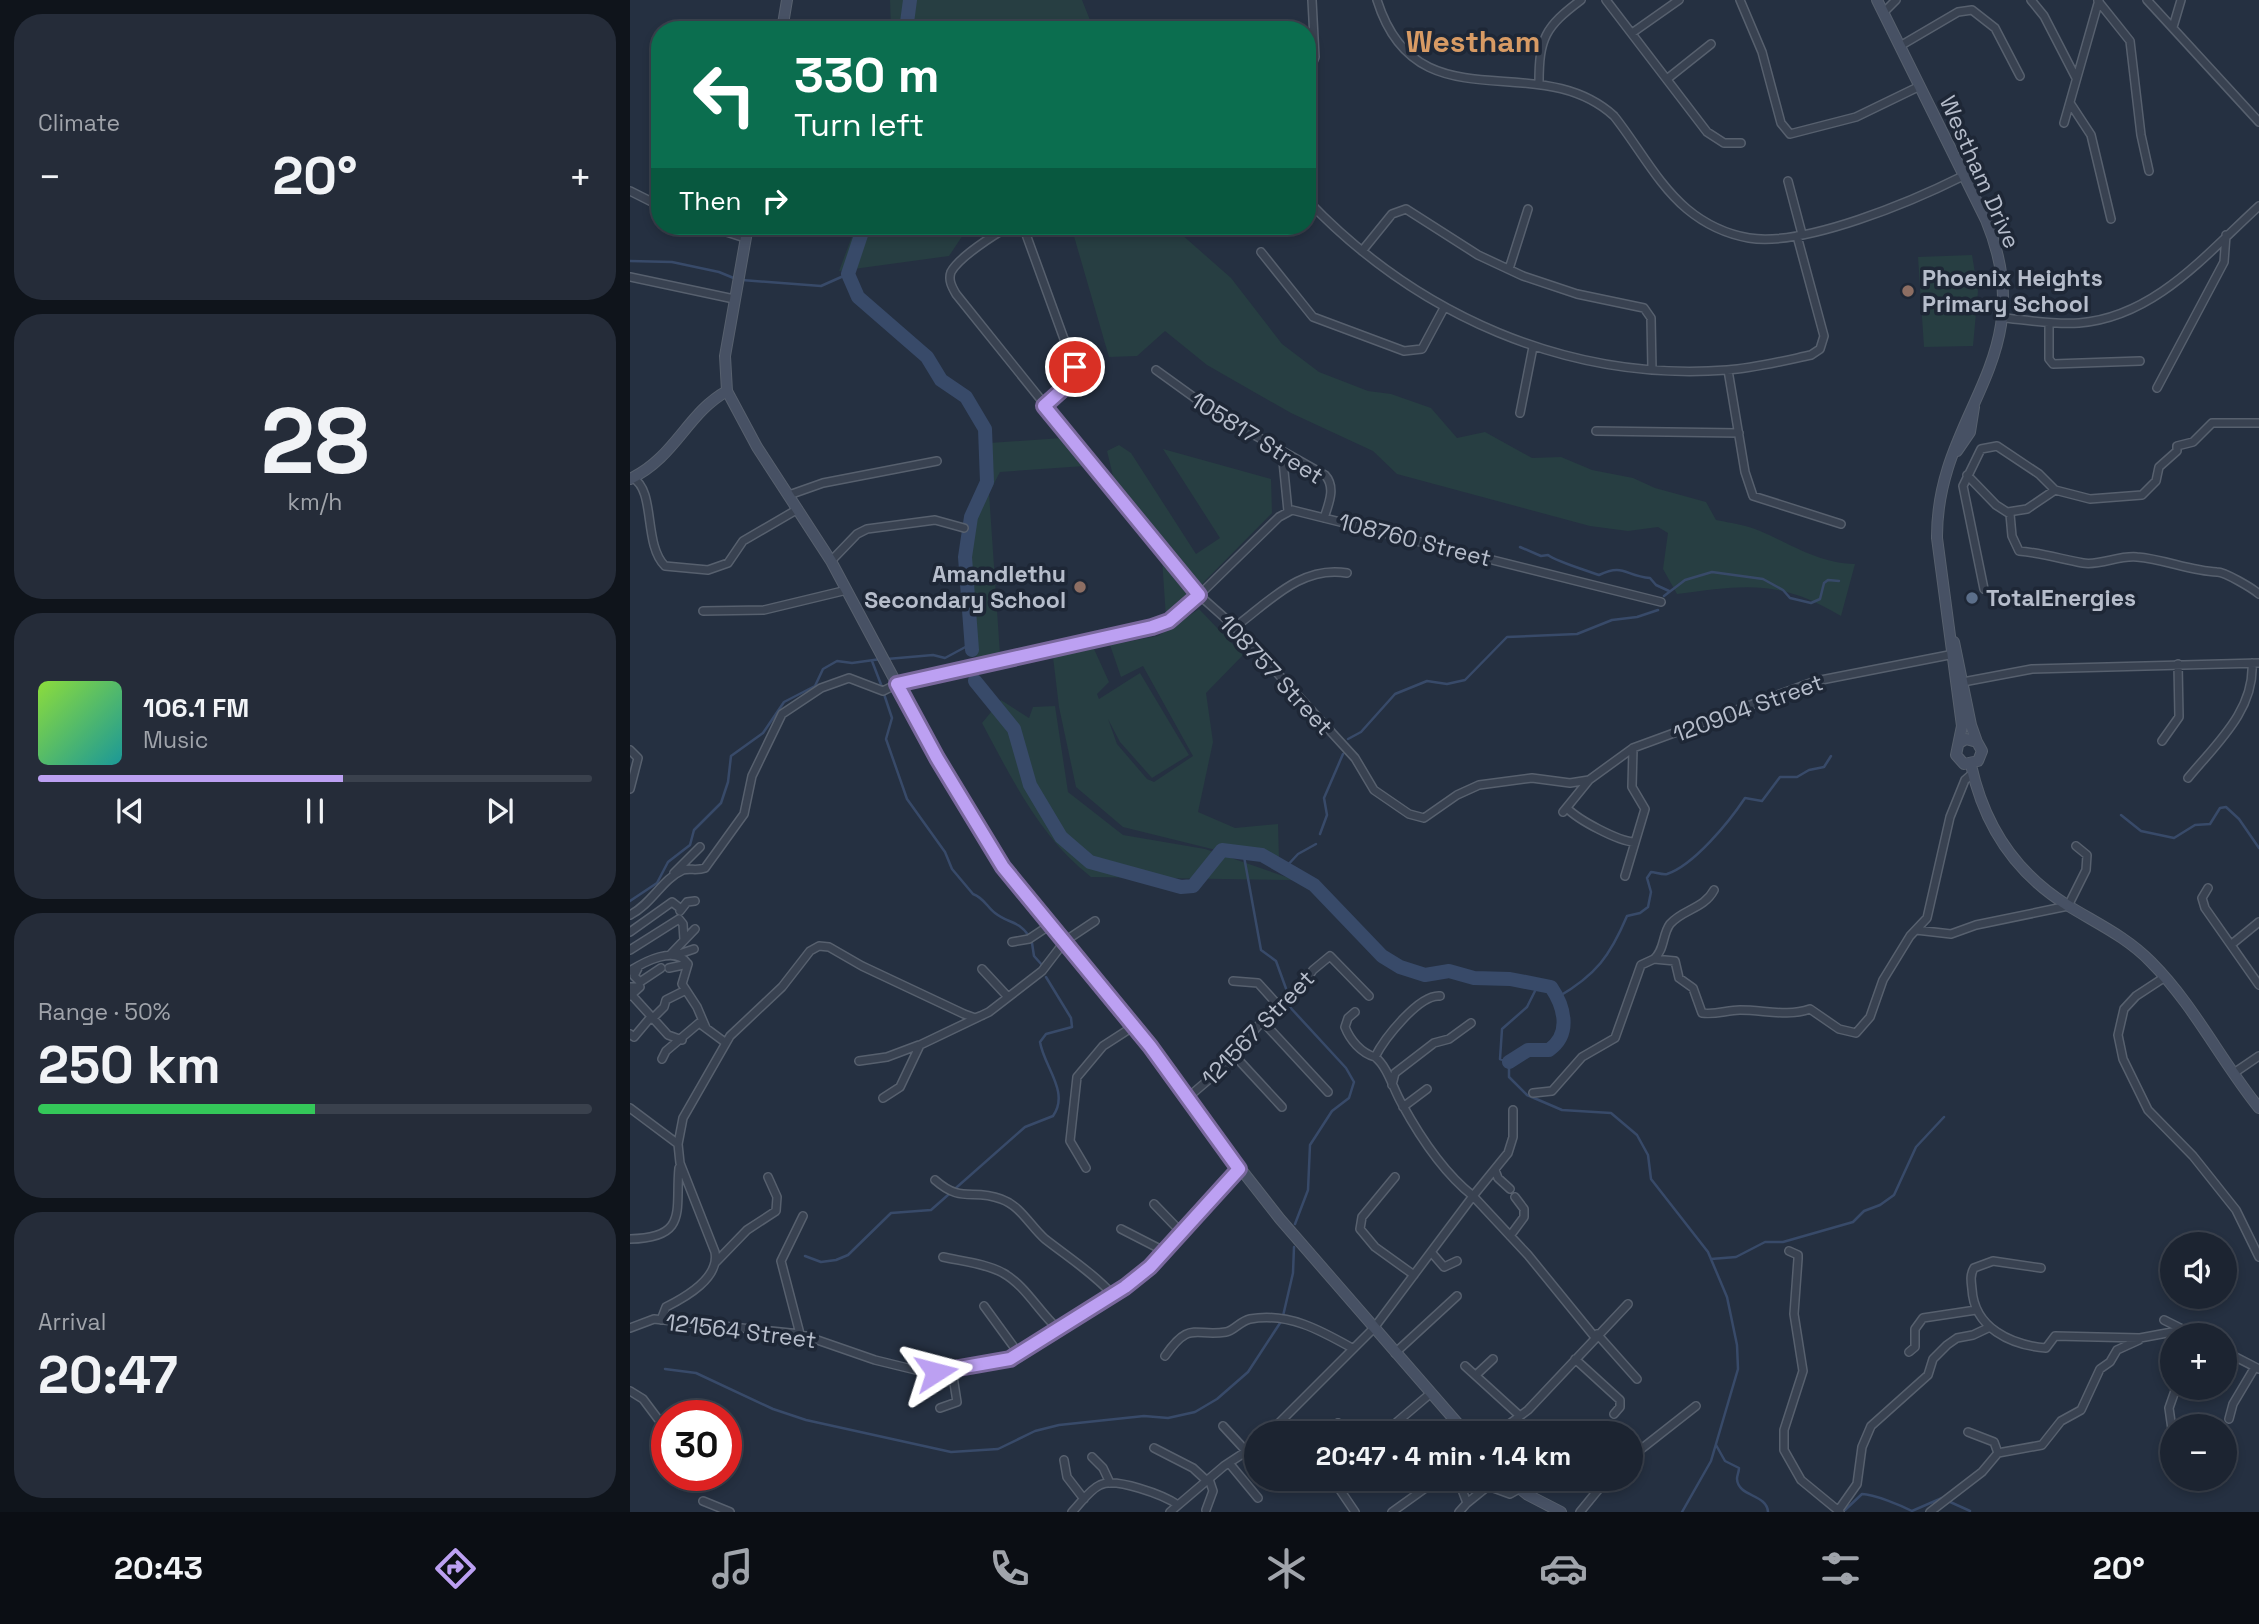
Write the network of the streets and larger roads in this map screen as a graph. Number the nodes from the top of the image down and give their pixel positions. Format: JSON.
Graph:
{"nodes":[{"id":1,"x":788,"y":0,"type":"edge"},
{"id":2,"x":1312,"y":0,"type":"edge"},
{"id":3,"x":1377,"y":0,"type":"edge"},
{"id":4,"x":1581,"y":0,"type":"edge"},
{"id":5,"x":1606,"y":0,"type":"edge"},
{"id":6,"x":1679,"y":0,"type":"edge"},
{"id":7,"x":1740,"y":0,"type":"edge"},
{"id":8,"x":1877,"y":0,"type":"edge"},
{"id":9,"x":1896,"y":0,"type":"edge"},
{"id":10,"x":2031,"y":0,"type":"edge"},
{"id":11,"x":2147,"y":0,"type":"edge"},
{"id":12,"x":2181,"y":0,"type":"edge"},
{"id":13,"x":2098,"y":1,"type":"edge"},
{"id":14,"x":1883,"y":13,"type":"junction"},
{"id":15,"x":784,"y":21,"type":"edge"},
{"id":16,"x":1313,"y":21,"type":"edge"},
{"id":17,"x":2173,"y":27,"type":"junction"},
{"id":18,"x":1632,"y":33,"type":"junction"},
{"id":19,"x":1711,"y":44,"type":"dead end"},
{"id":20,"x":1900,"y":46,"type":"junction"},
{"id":21,"x":2021,"y":76,"type":"dead end"},
{"id":22,"x":2076,"y":78,"type":"junction"},
{"id":23,"x":1667,"y":79,"type":"junction"},
{"id":24,"x":1539,"y":83,"type":"junction"},
{"id":25,"x":1920,"y":86,"type":"junction"},
{"id":26,"x":2070,"y":103,"type":"junction"},
{"id":27,"x":2259,"y":122,"type":"edge"},
{"id":28,"x":2064,"y":123,"type":"dead end"},
{"id":29,"x":1741,"y":143,"type":"dead end"},
{"id":30,"x":2149,"y":171,"type":"dead end"},
{"id":31,"x":1963,"y":176,"type":"junction"},
{"id":32,"x":1788,"y":181,"type":"dead end"},
{"id":33,"x":630,"y":191,"type":"edge"},
{"id":34,"x":651,"y":201,"type":"edge"},
{"id":35,"x":2259,"y":206,"type":"edge"},
{"id":36,"x":1316,"y":208,"type":"edge"},
{"id":37,"x":1528,"y":209,"type":"dead end"},
{"id":38,"x":2110,"y":219,"type":"dead end"},
{"id":39,"x":736,"y":235,"type":"edge"},
{"id":40,"x":746,"y":235,"type":"edge"},
{"id":41,"x":997,"y":235,"type":"edge"},
{"id":42,"x":1026,"y":235,"type":"edge"},
{"id":43,"x":1800,"y":235,"type":"junction"},
{"id":44,"x":2226,"y":236,"type":"junction"},
{"id":45,"x":746,"y":238,"type":"junction"},
{"id":46,"x":1362,"y":251,"type":"junction"},
{"id":47,"x":1261,"y":252,"type":"dead end"},
{"id":48,"x":1509,"y":269,"type":"junction"},
{"id":49,"x":630,"y":277,"type":"edge"},
{"id":50,"x":735,"y":295,"type":"junction"},
{"id":51,"x":1444,"y":308,"type":"junction"},
{"id":52,"x":2004,"y":318,"type":"junction"},
{"id":53,"x":2049,"y":323,"type":"junction"},
{"id":54,"x":1534,"y":347,"type":"junction"},
{"id":55,"x":2140,"y":362,"type":"dead end"},
{"id":56,"x":1653,"y":369,"type":"junction"},
{"id":57,"x":1156,"y":370,"type":"dead end"},
{"id":58,"x":1728,"y":370,"type":"junction"},
{"id":59,"x":2157,"y":388,"type":"dead end"},
{"id":60,"x":727,"y":391,"type":"junction"},
{"id":61,"x":1044,"y":406,"type":"junction"},
{"id":62,"x":1520,"y":414,"type":"dead end"},
{"id":63,"x":2259,"y":423,"type":"edge"},
{"id":64,"x":1596,"y":430,"type":"dead end"},
{"id":65,"x":1739,"y":433,"type":"junction"},
{"id":66,"x":1282,"y":451,"type":"junction"},
{"id":67,"x":937,"y":461,"type":"dead end"},
{"id":68,"x":1967,"y":475,"type":"junction"},
{"id":69,"x":631,"y":479,"type":"edge"},
{"id":70,"x":2055,"y":490,"type":"junction"},
{"id":71,"x":789,"y":495,"type":"junction"},
{"id":72,"x":798,"y":509,"type":"junction"},
{"id":73,"x":1288,"y":511,"type":"junction"},
{"id":74,"x":2008,"y":512,"type":"junction"},
{"id":75,"x":1324,"y":518,"type":"junction"},
{"id":76,"x":1840,"y":524,"type":"dead end"},
{"id":77,"x":964,"y":528,"type":"dead end"},
{"id":78,"x":831,"y":561,"type":"junction"},
{"id":79,"x":1347,"y":573,"type":"dead end"},
{"id":80,"x":1984,"y":589,"type":"dead end"},
{"id":81,"x":847,"y":590,"type":"junction"},
{"id":82,"x":2259,"y":594,"type":"edge"},
{"id":83,"x":1199,"y":595,"type":"junction"},
{"id":84,"x":1661,"y":602,"type":"dead end"},
{"id":85,"x":703,"y":611,"type":"dead end"},
{"id":86,"x":1235,"y":627,"type":"junction"},
{"id":87,"x":1955,"y":654,"type":"junction"},
{"id":88,"x":2256,"y":663,"type":"edge"},
{"id":89,"x":2178,"y":664,"type":"junction"},
{"id":90,"x":895,"y":681,"type":"junction"},
{"id":91,"x":1963,"y":682,"type":"junction"},
{"id":92,"x":2162,"y":741,"type":"dead end"},
{"id":93,"x":1977,"y":742,"type":"junction"},
{"id":94,"x":1959,"y":743,"type":"junction"},
{"id":95,"x":1633,"y":748,"type":"junction"},
{"id":96,"x":630,"y":750,"type":"edge"},
{"id":97,"x":1972,"y":769,"type":"junction"},
{"id":98,"x":2188,"y":778,"type":"dead end"},
{"id":99,"x":1589,"y":780,"type":"junction"},
{"id":100,"x":630,"y":789,"type":"edge"},
{"id":101,"x":1634,"y":842,"type":"junction"},
{"id":102,"x":2076,"y":846,"type":"dead end"},
{"id":103,"x":700,"y":847,"type":"dead end"},
{"id":104,"x":1625,"y":876,"type":"dead end"},
{"id":105,"x":668,"y":879,"type":"junction"},
{"id":106,"x":2208,"y":888,"type":"dead end"},
{"id":107,"x":1714,"y":890,"type":"dead end"},
{"id":108,"x":695,"y":901,"type":"dead end"},
{"id":109,"x":2068,"y":906,"type":"junction"},
{"id":110,"x":681,"y":909,"type":"junction"},
{"id":111,"x":630,"y":915,"type":"edge"},
{"id":112,"x":679,"y":919,"type":"junction"},
{"id":113,"x":1095,"y":921,"type":"dead end"},
{"id":114,"x":2259,"y":922,"type":"edge"},
{"id":115,"x":1050,"y":925,"type":"junction"},
{"id":116,"x":695,"y":929,"type":"dead end"},
{"id":117,"x":1916,"y":930,"type":"junction"},
{"id":118,"x":630,"y":932,"type":"edge"},
{"id":119,"x":684,"y":940,"type":"junction"},
{"id":120,"x":1065,"y":941,"type":"junction"},
{"id":121,"x":1012,"y":942,"type":"dead end"},
{"id":122,"x":2232,"y":944,"type":"junction"},
{"id":123,"x":694,"y":949,"type":"dead end"},
{"id":124,"x":630,"y":950,"type":"edge"},
{"id":125,"x":673,"y":955,"type":"junction"},
{"id":126,"x":1654,"y":960,"type":"junction"},
{"id":127,"x":688,"y":964,"type":"junction"},
{"id":128,"x":634,"y":967,"type":"edge"},
{"id":129,"x":982,"y":969,"type":"dead end"},
{"id":130,"x":2165,"y":977,"type":"junction"},
{"id":131,"x":1233,"y":981,"type":"dead end"},
{"id":132,"x":640,"y":985,"type":"junction"},
{"id":133,"x":2259,"y":985,"type":"edge"},
{"id":134,"x":686,"y":990,"type":"junction"},
{"id":135,"x":630,"y":993,"type":"edge"},
{"id":136,"x":1008,"y":996,"type":"junction"},
{"id":137,"x":1369,"y":996,"type":"dead end"},
{"id":138,"x":1440,"y":996,"type":"dead end"},
{"id":139,"x":1277,"y":1004,"type":"junction"},
{"id":140,"x":1355,"y":1012,"type":"dead end"},
{"id":141,"x":983,"y":1015,"type":"junction"},
{"id":142,"x":651,"y":1018,"type":"junction"},
{"id":143,"x":1264,"y":1023,"type":"junction"},
{"id":144,"x":1471,"y":1023,"type":"dead end"},
{"id":145,"x":1134,"y":1026,"type":"junction"},
{"id":146,"x":706,"y":1028,"type":"junction"},
{"id":147,"x":630,"y":1034,"type":"edge"},
{"id":148,"x":682,"y":1040,"type":"junction"},
{"id":149,"x":726,"y":1043,"type":"junction"},
{"id":150,"x":920,"y":1045,"type":"junction"},
{"id":151,"x":1234,"y":1055,"type":"junction"},
{"id":152,"x":2259,"y":1056,"type":"edge"},
{"id":153,"x":1375,"y":1057,"type":"junction"},
{"id":154,"x":662,"y":1059,"type":"dead end"},
{"id":155,"x":859,"y":1060,"type":"dead end"},
{"id":156,"x":2234,"y":1073,"type":"junction"},
{"id":157,"x":1392,"y":1085,"type":"junction"},
{"id":158,"x":1427,"y":1089,"type":"dead end"},
{"id":159,"x":1328,"y":1092,"type":"dead end"},
{"id":160,"x":1532,"y":1093,"type":"dead end"},
{"id":161,"x":883,"y":1098,"type":"dead end"},
{"id":162,"x":1186,"y":1099,"type":"junction"},
{"id":163,"x":1282,"y":1107,"type":"dead end"},
{"id":164,"x":1403,"y":1107,"type":"junction"},
{"id":165,"x":630,"y":1108,"type":"edge"},
{"id":166,"x":2259,"y":1108,"type":"edge"},
{"id":167,"x":1513,"y":1110,"type":"dead end"},
{"id":168,"x":678,"y":1144,"type":"junction"},
{"id":169,"x":680,"y":1163,"type":"junction"},
{"id":170,"x":1086,"y":1168,"type":"dead end"},
{"id":171,"x":1239,"y":1169,"type":"junction"},
{"id":172,"x":1495,"y":1170,"type":"junction"},
{"id":173,"x":768,"y":1177,"type":"dead end"},
{"id":174,"x":1395,"y":1177,"type":"dead end"},
{"id":175,"x":935,"y":1180,"type":"dead end"},
{"id":176,"x":1510,"y":1189,"type":"dead end"},
{"id":177,"x":1472,"y":1196,"type":"junction"},
{"id":178,"x":1515,"y":1197,"type":"dead end"},
{"id":179,"x":1154,"y":1205,"type":"dead end"},
{"id":180,"x":803,"y":1216,"type":"dead end"},
{"id":181,"x":1121,"y":1229,"type":"dead end"},
{"id":182,"x":1181,"y":1232,"type":"junction"},
{"id":183,"x":1510,"y":1236,"type":"junction"},
{"id":184,"x":630,"y":1239,"type":"edge"},
{"id":185,"x":1164,"y":1251,"type":"junction"},
{"id":186,"x":1788,"y":1251,"type":"dead end"},
{"id":187,"x":1431,"y":1252,"type":"junction"},
{"id":188,"x":943,"y":1257,"type":"dead end"},
{"id":189,"x":2259,"y":1257,"type":"edge"},
{"id":190,"x":1457,"y":1261,"type":"dead end"},
{"id":191,"x":716,"y":1262,"type":"junction"},
{"id":192,"x":2041,"y":1268,"type":"dead end"},
{"id":193,"x":1413,"y":1275,"type":"junction"},
{"id":194,"x":1113,"y":1294,"type":"junction"},
{"id":195,"x":1457,"y":1296,"type":"dead end"},
{"id":196,"x":1628,"y":1304,"type":"dead end"},
{"id":197,"x":984,"y":1306,"type":"dead end"},
{"id":198,"x":1976,"y":1310,"type":"junction"},
{"id":199,"x":662,"y":1320,"type":"junction"},
{"id":200,"x":2164,"y":1320,"type":"dead end"},
{"id":201,"x":2170,"y":1323,"type":"edge"},
{"id":202,"x":630,"y":1328,"type":"edge"},
{"id":203,"x":1374,"y":1328,"type":"junction"},
{"id":204,"x":1990,"y":1328,"type":"junction"},
{"id":205,"x":1058,"y":1329,"type":"junction"},
{"id":206,"x":800,"y":1334,"type":"junction"},
{"id":207,"x":2160,"y":1334,"type":"edge"},
{"id":208,"x":1596,"y":1335,"type":"junction"},
{"id":209,"x":2147,"y":1337,"type":"junction"},
{"id":210,"x":1352,"y":1348,"type":"junction"},
{"id":211,"x":1909,"y":1352,"type":"dead end"},
{"id":212,"x":1395,"y":1353,"type":"junction"},
{"id":213,"x":1019,"y":1354,"type":"junction"},
{"id":214,"x":1165,"y":1356,"type":"dead end"},
{"id":215,"x":2237,"y":1358,"type":"edge"},
{"id":216,"x":1493,"y":1359,"type":"dead end"},
{"id":217,"x":1575,"y":1359,"type":"junction"},
{"id":218,"x":1465,"y":1366,"type":"dead end"},
{"id":219,"x":2257,"y":1368,"type":"edge"},
{"id":220,"x":952,"y":1370,"type":"junction"},
{"id":221,"x":1477,"y":1374,"type":"junction"},
{"id":222,"x":1637,"y":1380,"type":"dead end"},
{"id":223,"x":630,"y":1391,"type":"edge"},
{"id":224,"x":1431,"y":1393,"type":"junction"},
{"id":225,"x":1696,"y":1406,"type":"dead end"},
{"id":226,"x":940,"y":1408,"type":"dead end"},
{"id":227,"x":651,"y":1410,"type":"edge"},
{"id":228,"x":1614,"y":1413,"type":"dead end"},
{"id":229,"x":2230,"y":1414,"type":"edge"},
{"id":230,"x":1520,"y":1416,"type":"junction"},
{"id":231,"x":1281,"y":1421,"type":"edge"},
{"id":232,"x":1398,"y":1421,"type":"edge"},
{"id":233,"x":1456,"y":1421,"type":"edge"},
{"id":234,"x":1513,"y":1421,"type":"edge"},
{"id":235,"x":1223,"y":1426,"type":"dead end"},
{"id":236,"x":1968,"y":1432,"type":"dead end"},
{"id":237,"x":1154,"y":1448,"type":"dead end"},
{"id":238,"x":1643,"y":1448,"type":"edge"},
{"id":239,"x":1244,"y":1449,"type":"edge"},
{"id":240,"x":1998,"y":1453,"type":"junction"},
{"id":241,"x":1244,"y":1454,"type":"edge"},
{"id":242,"x":1093,"y":1457,"type":"dead end"},
{"id":243,"x":1064,"y":1460,"type":"dead end"},
{"id":244,"x":1229,"y":1463,"type":"junction"},
{"id":245,"x":1065,"y":1473,"type":"junction"},
{"id":246,"x":1055,"y":1474,"type":"dead end"},
{"id":247,"x":1208,"y":1480,"type":"junction"},
{"id":248,"x":1110,"y":1483,"type":"junction"},
{"id":249,"x":1341,"y":1491,"type":"edge"},
{"id":250,"x":1421,"y":1491,"type":"edge"},
{"id":251,"x":1462,"y":1491,"type":"edge"},
{"id":252,"x":1482,"y":1491,"type":"edge"},
{"id":253,"x":1523,"y":1491,"type":"edge"},
{"id":254,"x":1597,"y":1491,"type":"edge"},
{"id":255,"x":1258,"y":1498,"type":"dead end"},
{"id":256,"x":1084,"y":1499,"type":"junction"},
{"id":257,"x":703,"y":1501,"type":"dead end"},
{"id":258,"x":1467,"y":1503,"type":"junction"},
{"id":259,"x":1178,"y":1505,"type":"junction"},
{"id":260,"x":1206,"y":1510,"type":"dead end"},
{"id":261,"x":1839,"y":1511,"type":"edge"},
{"id":262,"x":730,"y":1512,"type":"edge"},
{"id":263,"x":1072,"y":1512,"type":"edge"},
{"id":264,"x":1170,"y":1512,"type":"edge"},
{"id":265,"x":1355,"y":1512,"type":"edge"},
{"id":266,"x":1391,"y":1512,"type":"edge"},
{"id":267,"x":1459,"y":1512,"type":"edge"},
{"id":268,"x":1561,"y":1512,"type":"edge"},
{"id":269,"x":1580,"y":1512,"type":"edge"},
{"id":270,"x":1930,"y":1512,"type":"edge"}],
"edges":[{"from":1,"to":15,"type":"street"},
{"from":2,"to":16,"type":"street"},
{"from":3,"to":24,"type":"street"},
{"from":4,"to":24,"type":"street"},
{"from":5,"to":18,"type":"street"},
{"from":6,"to":18,"type":"street"},
{"from":7,"to":25,"type":"street"},
{"from":8,"to":14,"type":"street","name":"Westham Drive"},
{"from":9,"to":14,"type":"street"},
{"from":10,"to":22,"type":"street"},
{"from":11,"to":17,"type":"street"},
{"from":12,"to":17,"type":"street"},
{"from":13,"to":22,"type":"street"},
{"from":13,"to":30,"type":"street"},
{"from":14,"to":20,"type":"street","name":"Westham Drive"},
{"from":17,"to":27,"type":"street"},
{"from":18,"to":23,"type":"street"},
{"from":19,"to":23,"type":"street"},
{"from":20,"to":21,"type":"street"},
{"from":20,"to":25,"type":"street","name":"Westham Drive"},
{"from":22,"to":26,"type":"street"},
{"from":23,"to":29,"type":"street"},
{"from":24,"to":43,"type":"street"},
{"from":25,"to":31,"type":"street","name":"Westham Drive"},
{"from":26,"to":28,"type":"street"},
{"from":26,"to":38,"type":"street"},
{"from":31,"to":43,"type":"street"},
{"from":31,"to":52,"type":"street","name":"Westham Drive"},
{"from":32,"to":43,"type":"street"},
{"from":33,"to":34,"type":"street"},
{"from":35,"to":44,"type":"street"},
{"from":36,"to":46,"type":"street"},
{"from":37,"to":48,"type":"street"},
{"from":39,"to":45,"type":"street"},
{"from":40,"to":45,"type":"street"},
{"from":41,"to":61,"type":"street","name":"108757 Street"},
{"from":42,"to":61,"type":"street"},
{"from":43,"to":58,"type":"street"},
{"from":44,"to":53,"type":"street"},
{"from":44,"to":59,"type":"street"},
{"from":45,"to":50,"type":"street"},
{"from":46,"to":48,"type":"street"},
{"from":46,"to":51,"type":"street"},
{"from":47,"to":51,"type":"street"},
{"from":48,"to":56,"type":"street"},
{"from":49,"to":50,"type":"street"},
{"from":50,"to":60,"type":"street"},
{"from":51,"to":54,"type":"street"},
{"from":52,"to":53,"type":"street"},
{"from":52,"to":87,"type":"street","name":"Westham Drive"},
{"from":53,"to":55,"type":"street"},
{"from":54,"to":56,"type":"street"},
{"from":54,"to":62,"type":"street"},
{"from":56,"to":58,"type":"street"},
{"from":57,"to":66,"type":"street","name":"105817 Street"},
{"from":58,"to":65,"type":"street"},
{"from":60,"to":69,"type":"street"},
{"from":60,"to":71,"type":"street"},
{"from":61,"to":83,"type":"street","name":"108757 Street"},
{"from":63,"to":70,"type":"street"},
{"from":64,"to":65,"type":"street"},
{"from":65,"to":76,"type":"street"},
{"from":66,"to":73,"type":"street"},
{"from":66,"to":75,"type":"street","name":"105817 Street"},
{"from":67,"to":71,"type":"street"},
{"from":68,"to":70,"type":"street"},
{"from":68,"to":74,"type":"street"},
{"from":68,"to":80,"type":"street"},
{"from":69,"to":72,"type":"street"},
{"from":70,"to":74,"type":"street"},
{"from":71,"to":72,"type":"street"},
{"from":72,"to":78,"type":"street"},
{"from":73,"to":75,"type":"street","name":"108760 Street"},
{"from":73,"to":83,"type":"street"},
{"from":74,"to":82,"type":"street"},
{"from":75,"to":84,"type":"street","name":"108760 Street"},
{"from":77,"to":78,"type":"street"},
{"from":78,"to":81,"type":"street"},
{"from":79,"to":86,"type":"street"},
{"from":81,"to":85,"type":"street"},
{"from":81,"to":90,"type":"street"},
{"from":83,"to":86,"type":"street","name":"108757 Street"},
{"from":83,"to":90,"type":"street"},
{"from":86,"to":99,"type":"street","name":"108757 Street"},
{"from":87,"to":91,"type":"street","name":"Westham Drive"},
{"from":87,"to":94,"type":"street","name":"Westham Drive"},
{"from":87,"to":95,"type":"street","name":"120904 Street"},
{"from":88,"to":89,"type":"street"},
{"from":88,"to":98,"type":"street"},
{"from":89,"to":91,"type":"street"},
{"from":89,"to":92,"type":"street"},
{"from":90,"to":105,"type":"street"},
{"from":90,"to":115,"type":"street"},
{"from":91,"to":93,"type":"street","name":"Westham Drive"},
{"from":93,"to":94,"type":"street"},
{"from":93,"to":97,"type":"street"},
{"from":94,"to":97,"type":"street"},
{"from":95,"to":99,"type":"street","name":"120904 Street"},
{"from":95,"to":101,"type":"street"},
{"from":96,"to":100,"type":"street"},
{"from":97,"to":109,"type":"street"},
{"from":97,"to":117,"type":"street"},
{"from":99,"to":101,"type":"street","name":"120904 Street"},
{"from":101,"to":104,"type":"street"},
{"from":102,"to":109,"type":"street"},
{"from":103,"to":105,"type":"street"},
{"from":105,"to":111,"type":"street"},
{"from":106,"to":122,"type":"street"},
{"from":107,"to":126,"type":"street"},
{"from":108,"to":110,"type":"street"},
{"from":109,"to":117,"type":"street"},
{"from":109,"to":130,"type":"street"},
{"from":110,"to":112,"type":"street"},
{"from":110,"to":118,"type":"street"},
{"from":112,"to":119,"type":"street"},
{"from":112,"to":124,"type":"street"},
{"from":113,"to":120,"type":"street"},
{"from":114,"to":122,"type":"street"},
{"from":115,"to":120,"type":"street"},
{"from":115,"to":121,"type":"street"},
{"from":116,"to":119,"type":"street"},
{"from":117,"to":126,"type":"street"},
{"from":119,"to":125,"type":"street"},
{"from":120,"to":136,"type":"street"},
{"from":120,"to":145,"type":"street"},
{"from":122,"to":133,"type":"street"},
{"from":123,"to":125,"type":"street"},
{"from":125,"to":127,"type":"street"},
{"from":125,"to":128,"type":"street"},
{"from":126,"to":160,"type":"street"},
{"from":127,"to":132,"type":"street"},
{"from":127,"to":134,"type":"street"},
{"from":128,"to":132,"type":"street"},
{"from":129,"to":136,"type":"street"},
{"from":130,"to":156,"type":"street"},
{"from":130,"to":189,"type":"street"},
{"from":131,"to":139,"type":"street"},
{"from":132,"to":135,"type":"street"},
{"from":134,"to":142,"type":"street"},
{"from":134,"to":146,"type":"street"},
{"from":135,"to":142,"type":"street"},
{"from":136,"to":141,"type":"street"},
{"from":137,"to":139,"type":"street","name":"121567 Street"},
{"from":138,"to":153,"type":"street"},
{"from":139,"to":143,"type":"street","name":"121567 Street"},
{"from":140,"to":153,"type":"street"},
{"from":141,"to":149,"type":"street"},
{"from":141,"to":150,"type":"street"},
{"from":142,"to":147,"type":"street"},
{"from":142,"to":148,"type":"street"},
{"from":143,"to":151,"type":"street","name":"121567 Street"},
{"from":143,"to":159,"type":"street"},
{"from":144,"to":157,"type":"street"},
{"from":145,"to":162,"type":"street"},
{"from":145,"to":170,"type":"street"},
{"from":146,"to":148,"type":"street"},
{"from":146,"to":149,"type":"street"},
{"from":148,"to":154,"type":"street"},
{"from":149,"to":168,"type":"street"},
{"from":150,"to":155,"type":"street"},
{"from":150,"to":161,"type":"street"},
{"from":151,"to":162,"type":"street","name":"121567 Street"},
{"from":151,"to":163,"type":"street"},
{"from":152,"to":156,"type":"street"},
{"from":153,"to":157,"type":"street"},
{"from":156,"to":166,"type":"street"},
{"from":157,"to":164,"type":"street"},
{"from":158,"to":164,"type":"street"},
{"from":162,"to":171,"type":"street"},
{"from":164,"to":177,"type":"street"},
{"from":165,"to":168,"type":"street"},
{"from":167,"to":172,"type":"street"},
{"from":168,"to":169,"type":"street"},
{"from":169,"to":184,"type":"street"},
{"from":169,"to":191,"type":"street"},
{"from":171,"to":182,"type":"street","name":"121564 Street"},
{"from":171,"to":203,"type":"street"},
{"from":172,"to":176,"type":"street"},
{"from":172,"to":177,"type":"street"},
{"from":173,"to":191,"type":"street"},
{"from":174,"to":193,"type":"street"},
{"from":175,"to":194,"type":"street"},
{"from":177,"to":183,"type":"street"},
{"from":177,"to":187,"type":"street"},
{"from":178,"to":183,"type":"street"},
{"from":179,"to":182,"type":"street"},
{"from":180,"to":206,"type":"street"},
{"from":181,"to":185,"type":"street"},
{"from":182,"to":185,"type":"street","name":"121564 Street"},
{"from":183,"to":208,"type":"street"},
{"from":185,"to":194,"type":"street","name":"121564 Street"},
{"from":186,"to":261,"type":"street"},
{"from":187,"to":190,"type":"street"},
{"from":187,"to":193,"type":"street"},
{"from":188,"to":205,"type":"street"},
{"from":191,"to":199,"type":"street"},
{"from":192,"to":198,"type":"street"},
{"from":193,"to":203,"type":"street"},
{"from":194,"to":205,"type":"street","name":"121564 Street"},
{"from":195,"to":212,"type":"street"},
{"from":196,"to":208,"type":"street"},
{"from":197,"to":213,"type":"street"},
{"from":198,"to":204,"type":"street"},
{"from":198,"to":211,"type":"street"},
{"from":199,"to":202,"type":"street","name":"121564 Street"},
{"from":199,"to":206,"type":"street","name":"121564 Street"},
{"from":200,"to":201,"type":"street"},
{"from":203,"to":210,"type":"street"},
{"from":203,"to":212,"type":"street"},
{"from":204,"to":209,"type":"street"},
{"from":204,"to":261,"type":"street"},
{"from":205,"to":213,"type":"street","name":"121564 Street"},
{"from":206,"to":220,"type":"street","name":"121564 Street"},
{"from":207,"to":209,"type":"street"},
{"from":208,"to":217,"type":"street"},
{"from":208,"to":222,"type":"street"},
{"from":209,"to":240,"type":"street"},
{"from":210,"to":214,"type":"street"},
{"from":210,"to":231,"type":"street"},
{"from":212,"to":224,"type":"street"},
{"from":213,"to":220,"type":"street","name":"121564 Street"},
{"from":215,"to":219,"type":"street"},
{"from":216,"to":221,"type":"street"},
{"from":217,"to":228,"type":"street"},
{"from":217,"to":230,"type":"street"},
{"from":218,"to":221,"type":"street"},
{"from":219,"to":229,"type":"street"},
{"from":220,"to":226,"type":"street"},
{"from":221,"to":230,"type":"street"},
{"from":223,"to":227,"type":"street"},
{"from":224,"to":232,"type":"street"},
{"from":224,"to":233,"type":"street"},
{"from":225,"to":238,"type":"street"},
{"from":230,"to":234,"type":"street"},
{"from":235,"to":239,"type":"street"},
{"from":236,"to":240,"type":"street"},
{"from":237,"to":247,"type":"street"},
{"from":240,"to":270,"type":"street"},
{"from":241,"to":244,"type":"street"},
{"from":242,"to":248,"type":"street"},
{"from":243,"to":245,"type":"street"},
{"from":244,"to":247,"type":"street"},
{"from":244,"to":255,"type":"street"},
{"from":245,"to":246,"type":"street"},
{"from":245,"to":256,"type":"street"},
{"from":247,"to":259,"type":"street"},
{"from":247,"to":260,"type":"street"},
{"from":248,"to":256,"type":"street"},
{"from":248,"to":259,"type":"street"},
{"from":249,"to":265,"type":"street"},
{"from":250,"to":266,"type":"street"},
{"from":251,"to":258,"type":"street"},
{"from":252,"to":258,"type":"street"},
{"from":253,"to":268,"type":"street"},
{"from":254,"to":269,"type":"street"},
{"from":256,"to":263,"type":"street"},
{"from":257,"to":262,"type":"street"},
{"from":258,"to":267,"type":"street"},
{"from":259,"to":264,"type":"street"}]}
